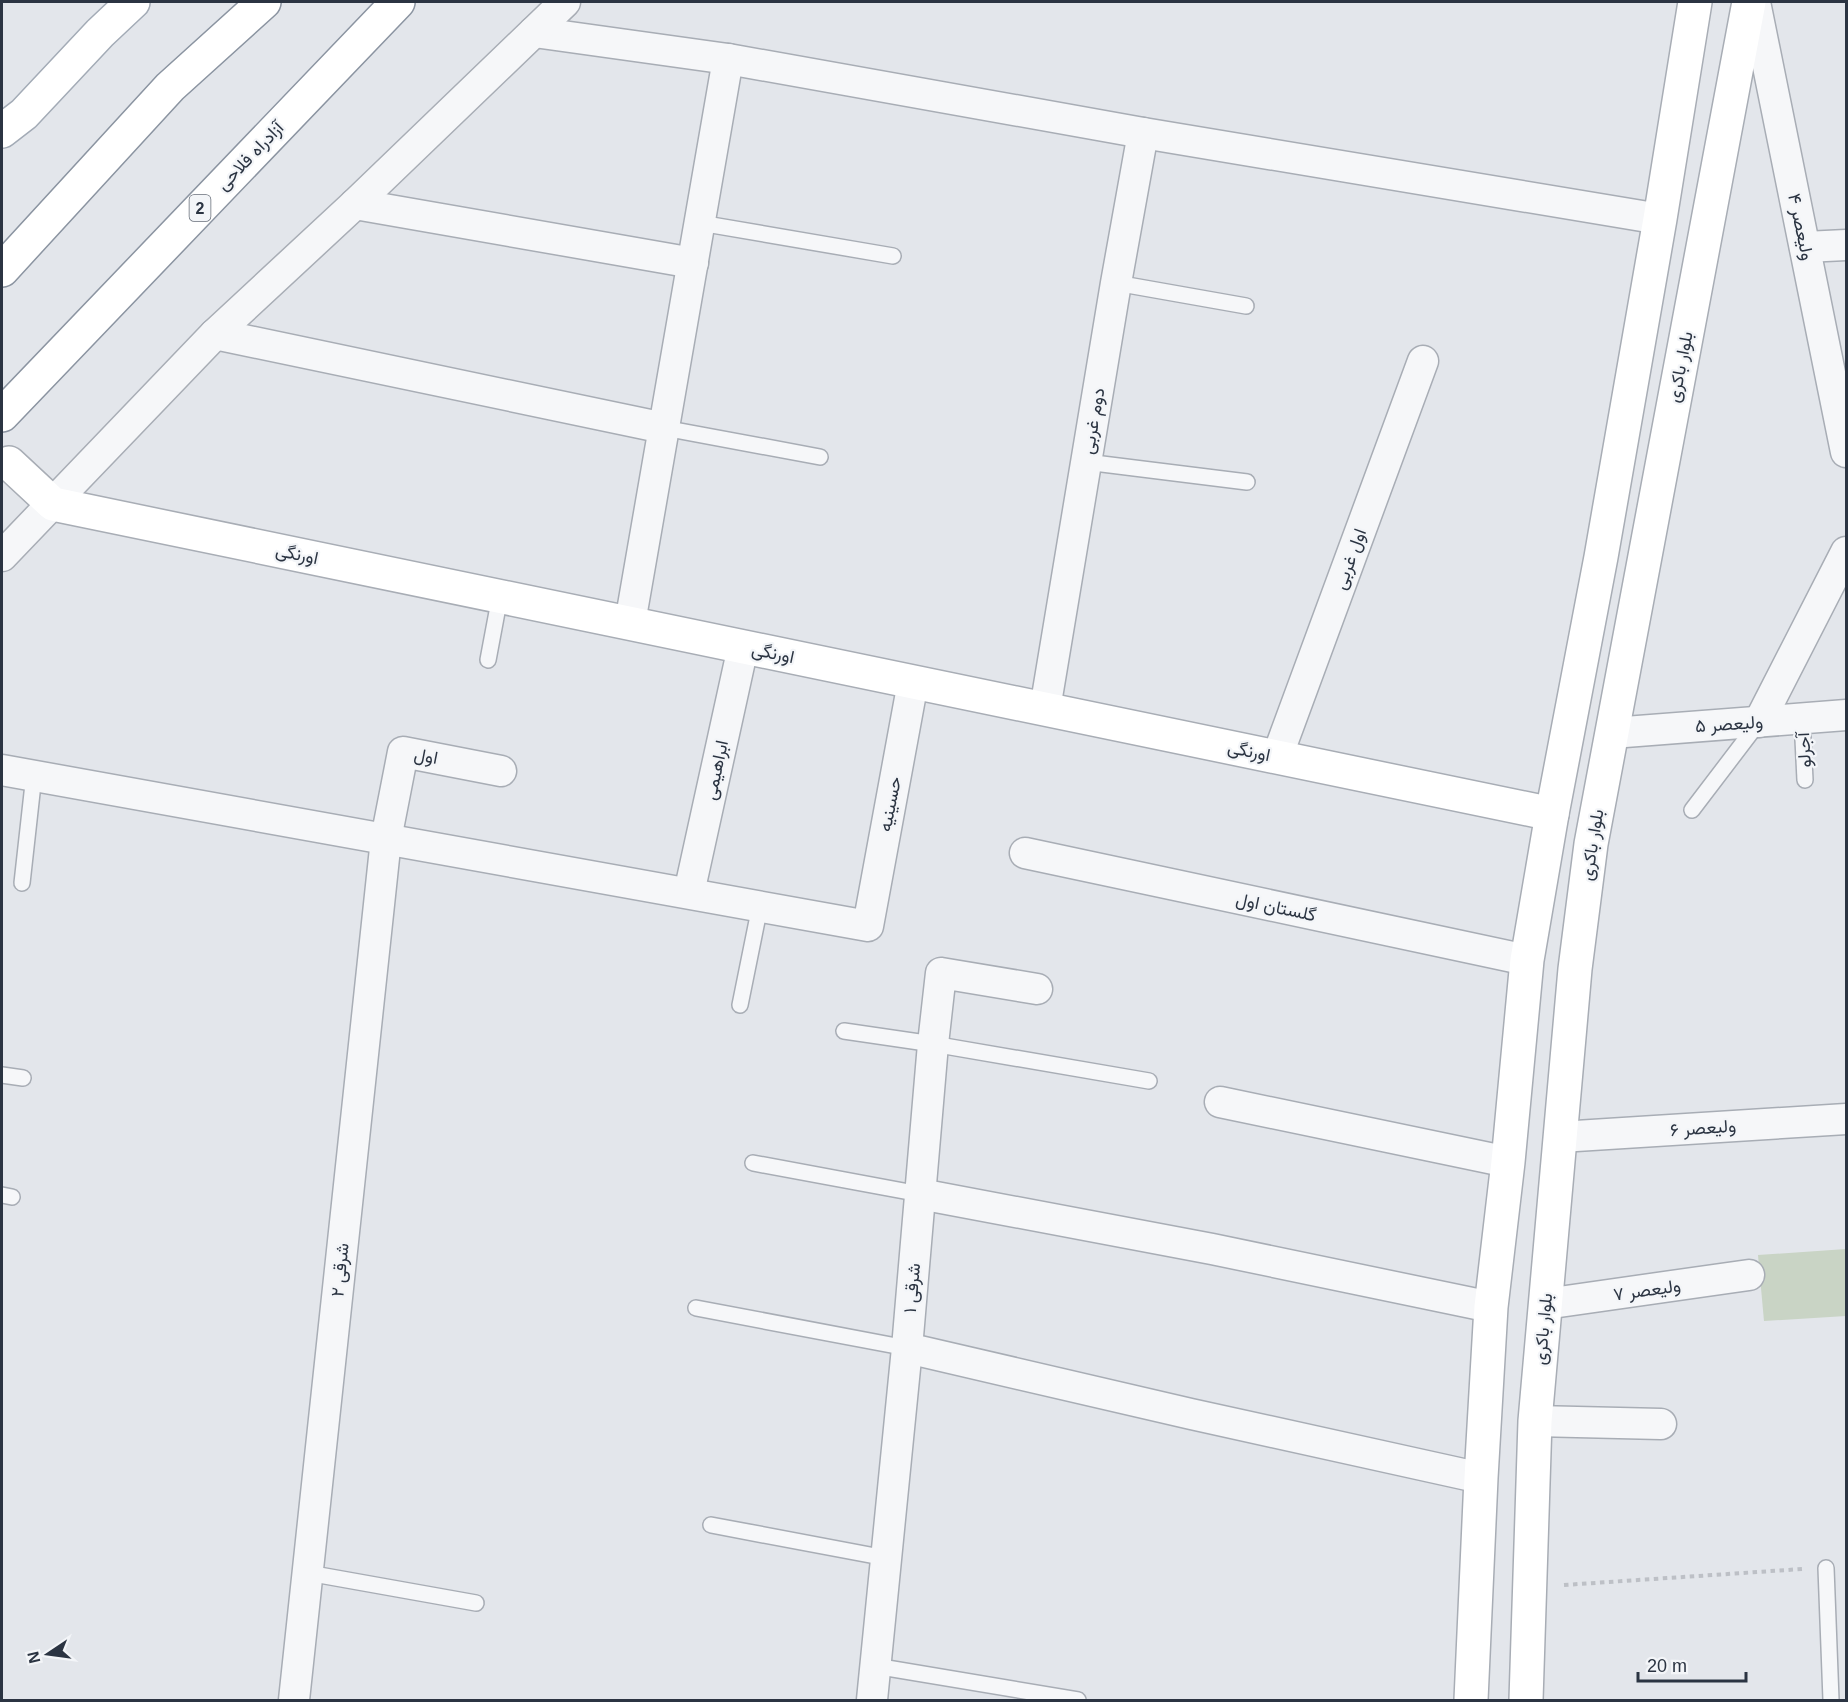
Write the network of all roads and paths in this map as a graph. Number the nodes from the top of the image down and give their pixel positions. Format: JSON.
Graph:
{"nodes":[{"id":1,"x":133,"y":2,"type":"edge"},
{"id":2,"x":264,"y":2,"type":"edge"},
{"id":3,"x":399,"y":2,"type":"edge"},
{"id":4,"x":565,"y":2,"type":"edge"},
{"id":5,"x":1695,"y":2,"type":"edge"},
{"id":6,"x":1749,"y":2,"type":"edge"},
{"id":7,"x":1755,"y":2,"type":"edge"},
{"id":8,"x":534,"y":32,"type":"junction"},
{"id":9,"x":728,"y":59,"type":"junction"},
{"id":10,"x":2,"y":131,"type":"edge"},
{"id":11,"x":1143,"y":133,"type":"junction"},
{"id":12,"x":355,"y":204,"type":"junction"},
{"id":13,"x":1660,"y":219,"type":"junction"},
{"id":14,"x":700,"y":223,"type":"junction"},
{"id":15,"x":1846,"y":245,"type":"edge"},
{"id":16,"x":1805,"y":247,"type":"junction"},
{"id":17,"x":893,"y":256,"type":"dead end"},
{"id":18,"x":693,"y":263,"type":"junction"},
{"id":19,"x":2,"y":270,"type":"edge"},
{"id":20,"x":1116,"y":283,"type":"junction"},
{"id":21,"x":1246,"y":306,"type":"dead end"},
{"id":22,"x":215,"y":334,"type":"junction"},
{"id":23,"x":1423,"y":361,"type":"dead end"},
{"id":24,"x":2,"y":415,"type":"edge"},
{"id":25,"x":664,"y":428,"type":"junction"},
{"id":26,"x":1846,"y":452,"type":"edge"},
{"id":27,"x":820,"y":457,"type":"dead end"},
{"id":28,"x":1086,"y":462,"type":"junction"},
{"id":29,"x":9,"y":463,"type":"dead end"},
{"id":30,"x":1247,"y":482,"type":"dead end"},
{"id":31,"x":52,"y":504,"type":"junction"},
{"id":32,"x":1846,"y":552,"type":"edge"},
{"id":33,"x":2,"y":556,"type":"edge"},
{"id":34,"x":500,"y":596,"type":"junction"},
{"id":35,"x":630,"y":623,"type":"junction"},
{"id":36,"x":743,"y":647,"type":"junction"},
{"id":37,"x":488,"y":660,"type":"dead end"},
{"id":38,"x":913,"y":682,"type":"junction"},
{"id":39,"x":1045,"y":709,"type":"junction"},
{"id":40,"x":1846,"y":715,"type":"edge"},
{"id":41,"x":1802,"y":719,"type":"junction"},
{"id":42,"x":1759,"y":722,"type":"junction"},
{"id":43,"x":1612,"y":733,"type":"junction"},
{"id":44,"x":1277,"y":757,"type":"junction"},
{"id":45,"x":2,"y":770,"type":"edge"},
{"id":46,"x":501,"y":771,"type":"dead end"},
{"id":47,"x":34,"y":776,"type":"junction"},
{"id":48,"x":1805,"y":780,"type":"dead end"},
{"id":49,"x":1692,"y":810,"type":"dead end"},
{"id":50,"x":1552,"y":814,"type":"junction"},
{"id":51,"x":386,"y":839,"type":"junction"},
{"id":52,"x":1025,"y":854,"type":"dead end"},
{"id":53,"x":21,"y":883,"type":"dead end"},
{"id":54,"x":689,"y":893,"type":"junction"},
{"id":55,"x":760,"y":906,"type":"junction"},
{"id":56,"x":1527,"y":960,"type":"junction"},
{"id":57,"x":1037,"y":989,"type":"dead end"},
{"id":58,"x":740,"y":1005,"type":"dead end"},
{"id":59,"x":844,"y":1031,"type":"dead end"},
{"id":60,"x":933,"y":1044,"type":"junction"},
{"id":61,"x":2,"y":1075,"type":"edge"},
{"id":62,"x":23,"y":1078,"type":"dead end"},
{"id":63,"x":1149,"y":1081,"type":"dead end"},
{"id":64,"x":1220,"y":1102,"type":"dead end"},
{"id":65,"x":1846,"y":1119,"type":"edge"},
{"id":66,"x":1560,"y":1137,"type":"junction"},
{"id":67,"x":1508,"y":1162,"type":"junction"},
{"id":68,"x":753,"y":1163,"type":"dead end"},
{"id":69,"x":920,"y":1194,"type":"junction"},
{"id":70,"x":1500,"y":1233,"type":"junction"},
{"id":71,"x":1551,"y":1237,"type":"junction"},
{"id":72,"x":1749,"y":1275,"type":"dead end"},
{"id":73,"x":1545,"y":1304,"type":"junction"},
{"id":74,"x":1491,"y":1307,"type":"junction"},
{"id":75,"x":696,"y":1308,"type":"dead end"},
{"id":76,"x":907,"y":1348,"type":"junction"},
{"id":77,"x":1535,"y":1421,"type":"junction"},
{"id":78,"x":1661,"y":1424,"type":"dead end"},
{"id":79,"x":1481,"y":1478,"type":"junction"},
{"id":80,"x":711,"y":1525,"type":"dead end"},
{"id":81,"x":886,"y":1558,"type":"junction"},
{"id":82,"x":1826,"y":1568,"type":"joint"},
{"id":83,"x":308,"y":1573,"type":"junction"},
{"id":84,"x":1530,"y":1587,"type":"junction"},
{"id":85,"x":476,"y":1603,"type":"dead end"},
{"id":86,"x":875,"y":1666,"type":"junction"},
{"id":87,"x":294,"y":1701,"type":"edge"},
{"id":88,"x":872,"y":1701,"type":"edge"},
{"id":89,"x":1078,"y":1701,"type":"edge"},
{"id":90,"x":1471,"y":1701,"type":"edge"},
{"id":91,"x":1526,"y":1701,"type":"edge"},
{"id":92,"x":1831,"y":1701,"type":"edge"}],
"edges":[{"from":1,"to":10,"type":"main road"},
{"from":2,"to":19,"type":"main road"},
{"from":3,"to":24,"type":"main road","name":"آزادراه فلاحی","number":"2"},
{"from":4,"to":8,"type":"street"},
{"from":5,"to":13,"type":"main road"},
{"from":6,"to":43,"type":"main road","name":"بلوار باکری"},
{"from":7,"to":16,"type":"street","name":"ولیعصر ۴"},
{"from":8,"to":9,"type":"street"},
{"from":8,"to":12,"type":"street"},
{"from":9,"to":11,"type":"street"},
{"from":9,"to":14,"type":"street"},
{"from":11,"to":13,"type":"street"},
{"from":11,"to":20,"type":"street","name":"دوم غربی"},
{"from":12,"to":18,"type":"street"},
{"from":12,"to":22,"type":"street"},
{"from":13,"to":50,"type":"main road"},
{"from":14,"to":17,"type":"lane"},
{"from":14,"to":18,"type":"street"},
{"from":15,"to":16,"type":"street"},
{"from":16,"to":26,"type":"street","name":"ولیعصر ۴"},
{"from":18,"to":25,"type":"street"},
{"from":20,"to":21,"type":"lane"},
{"from":20,"to":28,"type":"street","name":"دوم غربی"},
{"from":22,"to":25,"type":"street"},
{"from":22,"to":31,"type":"street"},
{"from":23,"to":44,"type":"street","name":"اول غربی"},
{"from":25,"to":27,"type":"lane"},
{"from":25,"to":35,"type":"street"},
{"from":28,"to":30,"type":"lane"},
{"from":28,"to":39,"type":"street","name":"دوم غربی"},
{"from":29,"to":31,"type":"main road"},
{"from":31,"to":33,"type":"street"},
{"from":31,"to":34,"type":"main road","name":"اورنگی"},
{"from":32,"to":42,"type":"street"},
{"from":34,"to":35,"type":"main road","name":"اورنگی"},
{"from":34,"to":37,"type":"lane"},
{"from":35,"to":36,"type":"main road","name":"اورنگی"},
{"from":36,"to":38,"type":"main road","name":"اورنگی"},
{"from":36,"to":54,"type":"street","name":"ابراهیمی"},
{"from":38,"to":39,"type":"main road","name":"اورنگی"},
{"from":38,"to":55,"type":"street","name":"حسینیه"},
{"from":39,"to":44,"type":"main road","name":"اورنگی"},
{"from":40,"to":41,"type":"street","name":"ولیعصر ۵"},
{"from":41,"to":42,"type":"street","name":"ولیعصر ۵"},
{"from":41,"to":48,"type":"lane","name":"آجرلو"},
{"from":42,"to":43,"type":"street","name":"ولیعصر ۵"},
{"from":42,"to":49,"type":"lane"},
{"from":43,"to":66,"type":"main road","name":"بلوار باکری"},
{"from":44,"to":50,"type":"main road","name":"اورنگی"},
{"from":45,"to":47,"type":"street"},
{"from":46,"to":51,"type":"street","name":"اول"},
{"from":47,"to":51,"type":"street"},
{"from":47,"to":53,"type":"lane"},
{"from":50,"to":56,"type":"main road"},
{"from":51,"to":54,"type":"street"},
{"from":51,"to":83,"type":"street","name":"۲ شرقی"},
{"from":52,"to":56,"type":"street","name":"گلستان اول"},
{"from":54,"to":55,"type":"street"},
{"from":55,"to":58,"type":"lane"},
{"from":56,"to":67,"type":"main road"},
{"from":57,"to":60,"type":"street","name":"۱ شرقی"},
{"from":59,"to":60,"type":"lane"},
{"from":60,"to":63,"type":"lane"},
{"from":60,"to":69,"type":"street","name":"۱ شرقی"},
{"from":61,"to":62,"type":"lane"},
{"from":64,"to":67,"type":"street"},
{"from":65,"to":66,"type":"street","name":"ولیعصر ۶"},
{"from":66,"to":71,"type":"main road","name":"بلوار باکری"},
{"from":67,"to":70,"type":"main road"},
{"from":68,"to":69,"type":"lane"},
{"from":69,"to":74,"type":"street"},
{"from":69,"to":76,"type":"street","name":"۱ شرقی"},
{"from":70,"to":71,"type":"main road"},
{"from":70,"to":74,"type":"main road"},
{"from":71,"to":73,"type":"main road","name":"بلوار باکری"},
{"from":72,"to":73,"type":"street","name":"ولیعصر ۷"},
{"from":73,"to":77,"type":"main road","name":"بلوار باکری"},
{"from":74,"to":79,"type":"main road"},
{"from":75,"to":76,"type":"lane"},
{"from":76,"to":79,"type":"street"},
{"from":76,"to":81,"type":"street","name":"۱ شرقی"},
{"from":77,"to":78,"type":"street"},
{"from":77,"to":84,"type":"main road","name":"بلوار باکری"},
{"from":79,"to":90,"type":"main road"},
{"from":80,"to":81,"type":"lane"},
{"from":81,"to":86,"type":"street","name":"۱ شرقی"},
{"from":82,"to":84,"type":"path"},
{"from":82,"to":92,"type":"lane"},
{"from":83,"to":85,"type":"lane"},
{"from":83,"to":87,"type":"street","name":"۲ شرقی"},
{"from":84,"to":91,"type":"main road","name":"بلوار باکری"},
{"from":86,"to":88,"type":"street","name":"۱ شرقی"},
{"from":86,"to":89,"type":"lane"}]}
